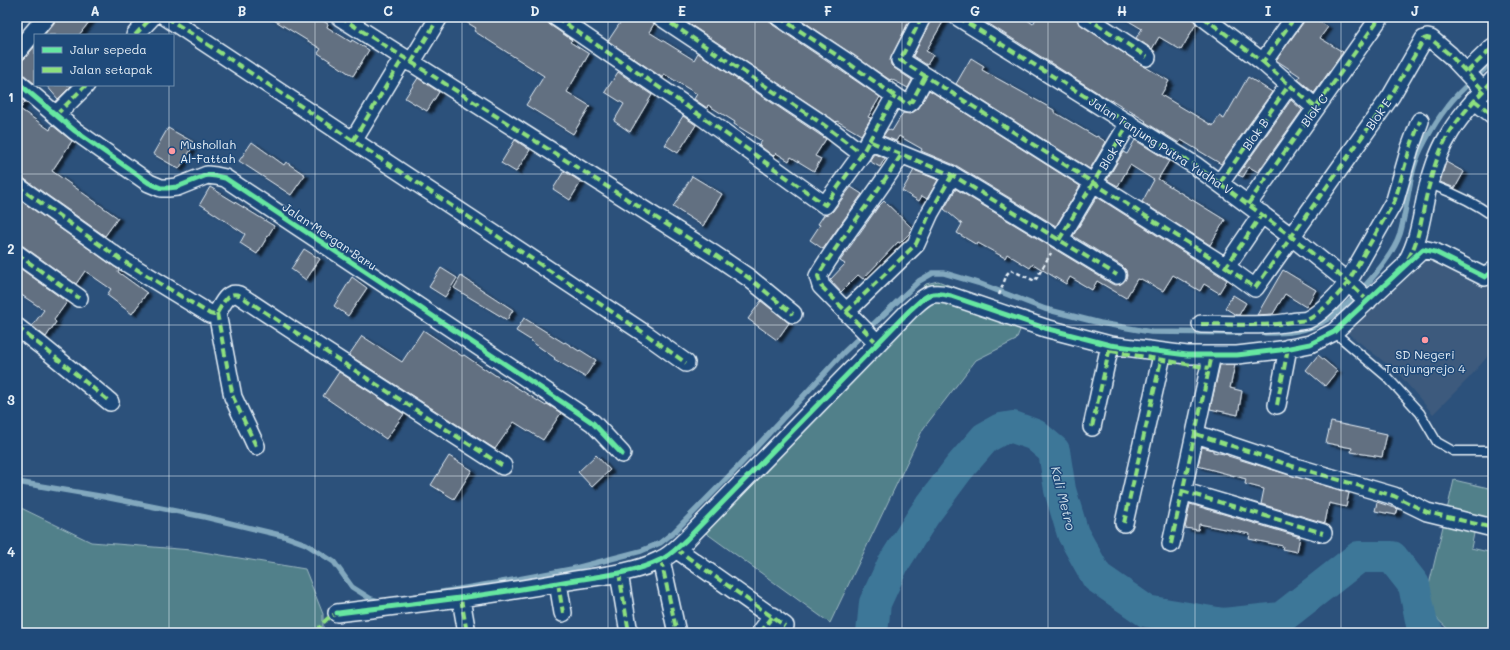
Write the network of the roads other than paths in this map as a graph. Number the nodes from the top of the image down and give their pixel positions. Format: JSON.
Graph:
{"nodes":[{"id":1,"x":46,"y":17,"type":"edge"},
{"id":2,"x":152,"y":17,"type":"edge"},
{"id":3,"x":166,"y":17,"type":"edge"},
{"id":4,"x":340,"y":17,"type":"edge"},
{"id":5,"x":439,"y":17,"type":"edge"},
{"id":6,"x":556,"y":17,"type":"edge"},
{"id":7,"x":661,"y":17,"type":"edge"},
{"id":8,"x":779,"y":17,"type":"edge"},
{"id":9,"x":922,"y":17,"type":"edge"},
{"id":10,"x":958,"y":17,"type":"edge"},
{"id":11,"x":1086,"y":17,"type":"edge"},
{"id":12,"x":1295,"y":17,"type":"edge"},
{"id":13,"x":1380,"y":17,"type":"edge"},
{"id":14,"x":1207,"y":18,"type":"edge"},
{"id":15,"x":136,"y":34,"type":"edge"},
{"id":16,"x":1493,"y":47,"type":"edge"},
{"id":17,"x":17,"y":52,"type":"edge"},
{"id":18,"x":1147,"y":57,"type":"dead end"},
{"id":19,"x":407,"y":60,"type":"junction"},
{"id":20,"x":1263,"y":62,"type":"junction"},
{"id":21,"x":925,"y":76,"type":"junction"},
{"id":22,"x":17,"y":82,"type":"edge"},
{"id":23,"x":1478,"y":84,"type":"edge"},
{"id":24,"x":1289,"y":85,"type":"junction"},
{"id":25,"x":85,"y":86,"type":"edge"},
{"id":26,"x":895,"y":96,"type":"junction"},
{"id":27,"x":1316,"y":108,"type":"junction"},
{"id":28,"x":56,"y":115,"type":"junction"},
{"id":29,"x":1493,"y":116,"type":"edge"},
{"id":30,"x":1420,"y":121,"type":"dead end"},
{"id":31,"x":1129,"y":123,"type":"junction"},
{"id":32,"x":353,"y":141,"type":"junction"},
{"id":33,"x":865,"y":147,"type":"junction"},
{"id":34,"x":901,"y":155,"type":"junction"},
{"id":35,"x":952,"y":175,"type":"junction"},
{"id":36,"x":1093,"y":182,"type":"junction"},
{"id":37,"x":1220,"y":183,"type":"junction"},
{"id":38,"x":17,"y":186,"type":"edge"},
{"id":39,"x":1435,"y":186,"type":"dead end"},
{"id":40,"x":1248,"y":204,"type":"junction"},
{"id":41,"x":1262,"y":214,"type":"junction"},
{"id":42,"x":1493,"y":216,"type":"edge"},
{"id":43,"x":1292,"y":237,"type":"junction"},
{"id":44,"x":1059,"y":240,"type":"junction"},
{"id":45,"x":17,"y":254,"type":"edge"},
{"id":46,"x":1226,"y":267,"type":"junction"},
{"id":47,"x":1401,"y":270,"type":"junction"},
{"id":48,"x":1493,"y":271,"type":"edge"},
{"id":49,"x":1116,"y":275,"type":"dead end"},
{"id":50,"x":1359,"y":292,"type":"junction"},
{"id":51,"x":79,"y":298,"type":"dead end"},
{"id":52,"x":846,"y":312,"type":"junction"},
{"id":53,"x":217,"y":313,"type":"junction"},
{"id":54,"x":793,"y":314,"type":"dead end"},
{"id":55,"x":1201,"y":324,"type":"dead end"},
{"id":56,"x":17,"y":328,"type":"edge"},
{"id":57,"x":1334,"y":332,"type":"junction"},
{"id":58,"x":874,"y":341,"type":"junction"},
{"id":59,"x":1110,"y":348,"type":"junction"},
{"id":60,"x":1288,"y":348,"type":"junction"},
{"id":61,"x":1161,"y":360,"type":"junction"},
{"id":62,"x":1211,"y":362,"type":"junction"},
{"id":63,"x":686,"y":363,"type":"dead end"},
{"id":64,"x":110,"y":402,"type":"dead end"},
{"id":65,"x":1276,"y":405,"type":"dead end"},
{"id":66,"x":1092,"y":427,"type":"dead end"},
{"id":67,"x":1196,"y":434,"type":"junction"},
{"id":68,"x":256,"y":446,"type":"dead end"},
{"id":69,"x":1493,"y":451,"type":"edge"},
{"id":70,"x":622,"y":454,"type":"dead end"},
{"id":71,"x":503,"y":466,"type":"dead end"},
{"id":72,"x":1182,"y":491,"type":"junction"},
{"id":73,"x":1124,"y":523,"type":"dead end"},
{"id":74,"x":1493,"y":528,"type":"edge"},
{"id":75,"x":1323,"y":533,"type":"dead end"},
{"id":76,"x":1171,"y":544,"type":"dead end"},
{"id":77,"x":676,"y":549,"type":"junction"},
{"id":78,"x":661,"y":560,"type":"junction"},
{"id":79,"x":619,"y":573,"type":"junction"},
{"id":80,"x":558,"y":583,"type":"junction"},
{"id":81,"x":461,"y":599,"type":"junction"},
{"id":82,"x":563,"y":613,"type":"dead end"},
{"id":83,"x":337,"y":614,"type":"dead end"},
{"id":84,"x":467,"y":633,"type":"edge"},
{"id":85,"x":629,"y":633,"type":"edge"},
{"id":86,"x":677,"y":633,"type":"edge"},
{"id":87,"x":760,"y":633,"type":"edge"}],
"edges":[{"from":1,"to":17,"type":"street"},
{"from":2,"to":15,"type":"street"},
{"from":3,"to":32,"type":"street"},
{"from":4,"to":19,"type":"street"},
{"from":5,"to":19,"type":"street"},
{"from":6,"to":33,"type":"street"},
{"from":7,"to":33,"type":"street"},
{"from":8,"to":26,"type":"street"},
{"from":9,"to":21,"type":"street"},
{"from":10,"to":31,"type":"street","name":"Jalan Tanjung Putra Yudha V"},
{"from":11,"to":18,"type":"street"},
{"from":12,"to":20,"type":"street"},
{"from":13,"to":27,"type":"street","name":"Blok C"},
{"from":14,"to":20,"type":"street"},
{"from":16,"to":23,"type":"street"},
{"from":19,"to":32,"type":"street"},
{"from":19,"to":54,"type":"street"},
{"from":20,"to":24,"type":"street"},
{"from":21,"to":26,"type":"street"},
{"from":21,"to":36,"type":"street"},
{"from":22,"to":28,"type":"street","name":"Jalan Mergan Baru"},
{"from":23,"to":29,"type":"street"},
{"from":23,"to":43,"type":"street","name":"Blok E"},
{"from":23,"to":47,"type":"street"},
{"from":24,"to":27,"type":"street"},
{"from":24,"to":37,"type":"street","name":"Blok B"},
{"from":25,"to":28,"type":"street"},
{"from":26,"to":33,"type":"street"},
{"from":27,"to":40,"type":"street","name":"Blok C"},
{"from":28,"to":70,"type":"street","name":"Jalan Mergan Baru"},
{"from":30,"to":50,"type":"street"},
{"from":31,"to":36,"type":"street","name":"Blok A"},
{"from":31,"to":37,"type":"street","name":"Jalan Tanjung Putra Yudha V"},
{"from":32,"to":63,"type":"street"},
{"from":33,"to":34,"type":"street"},
{"from":34,"to":35,"type":"street"},
{"from":34,"to":52,"type":"street"},
{"from":35,"to":44,"type":"street"},
{"from":35,"to":52,"type":"street"},
{"from":36,"to":44,"type":"street","name":"Blok A"},
{"from":36,"to":46,"type":"street"},
{"from":37,"to":40,"type":"street","name":"Jalan Tanjung Putra Yudha V"},
{"from":38,"to":53,"type":"street"},
{"from":39,"to":42,"type":"lane"},
{"from":40,"to":41,"type":"street","name":"Jalan Tanjung Putra Yudha V"},
{"from":41,"to":43,"type":"street","name":"Jalan Tanjung Putra Yudha V"},
{"from":41,"to":46,"type":"street"},
{"from":43,"to":46,"type":"street"},
{"from":43,"to":50,"type":"street","name":"Jalan Tanjung Putra Yudha V"},
{"from":44,"to":49,"type":"street"},
{"from":45,"to":51,"type":"street"},
{"from":47,"to":48,"type":"street"},
{"from":47,"to":50,"type":"street"},
{"from":50,"to":55,"type":"street"},
{"from":50,"to":57,"type":"street"},
{"from":52,"to":58,"type":"street"},
{"from":53,"to":68,"type":"street"},
{"from":53,"to":71,"type":"street"},
{"from":56,"to":64,"type":"street"},
{"from":57,"to":60,"type":"street"},
{"from":57,"to":69,"type":"lane"},
{"from":58,"to":59,"type":"street"},
{"from":58,"to":77,"type":"street"},
{"from":59,"to":61,"type":"street"},
{"from":59,"to":62,"type":"street"},
{"from":59,"to":66,"type":"street"},
{"from":60,"to":62,"type":"street"},
{"from":60,"to":65,"type":"street"},
{"from":61,"to":62,"type":"street"},
{"from":61,"to":73,"type":"street"},
{"from":62,"to":67,"type":"street"},
{"from":67,"to":72,"type":"street"},
{"from":67,"to":74,"type":"street"},
{"from":72,"to":75,"type":"street"},
{"from":72,"to":76,"type":"street"},
{"from":77,"to":78,"type":"street"},
{"from":77,"to":87,"type":"street"},
{"from":78,"to":79,"type":"street"},
{"from":78,"to":86,"type":"street"},
{"from":79,"to":80,"type":"street"},
{"from":79,"to":85,"type":"street"},
{"from":80,"to":81,"type":"street"},
{"from":80,"to":82,"type":"street"},
{"from":81,"to":83,"type":"street"},
{"from":81,"to":84,"type":"street"}]}
